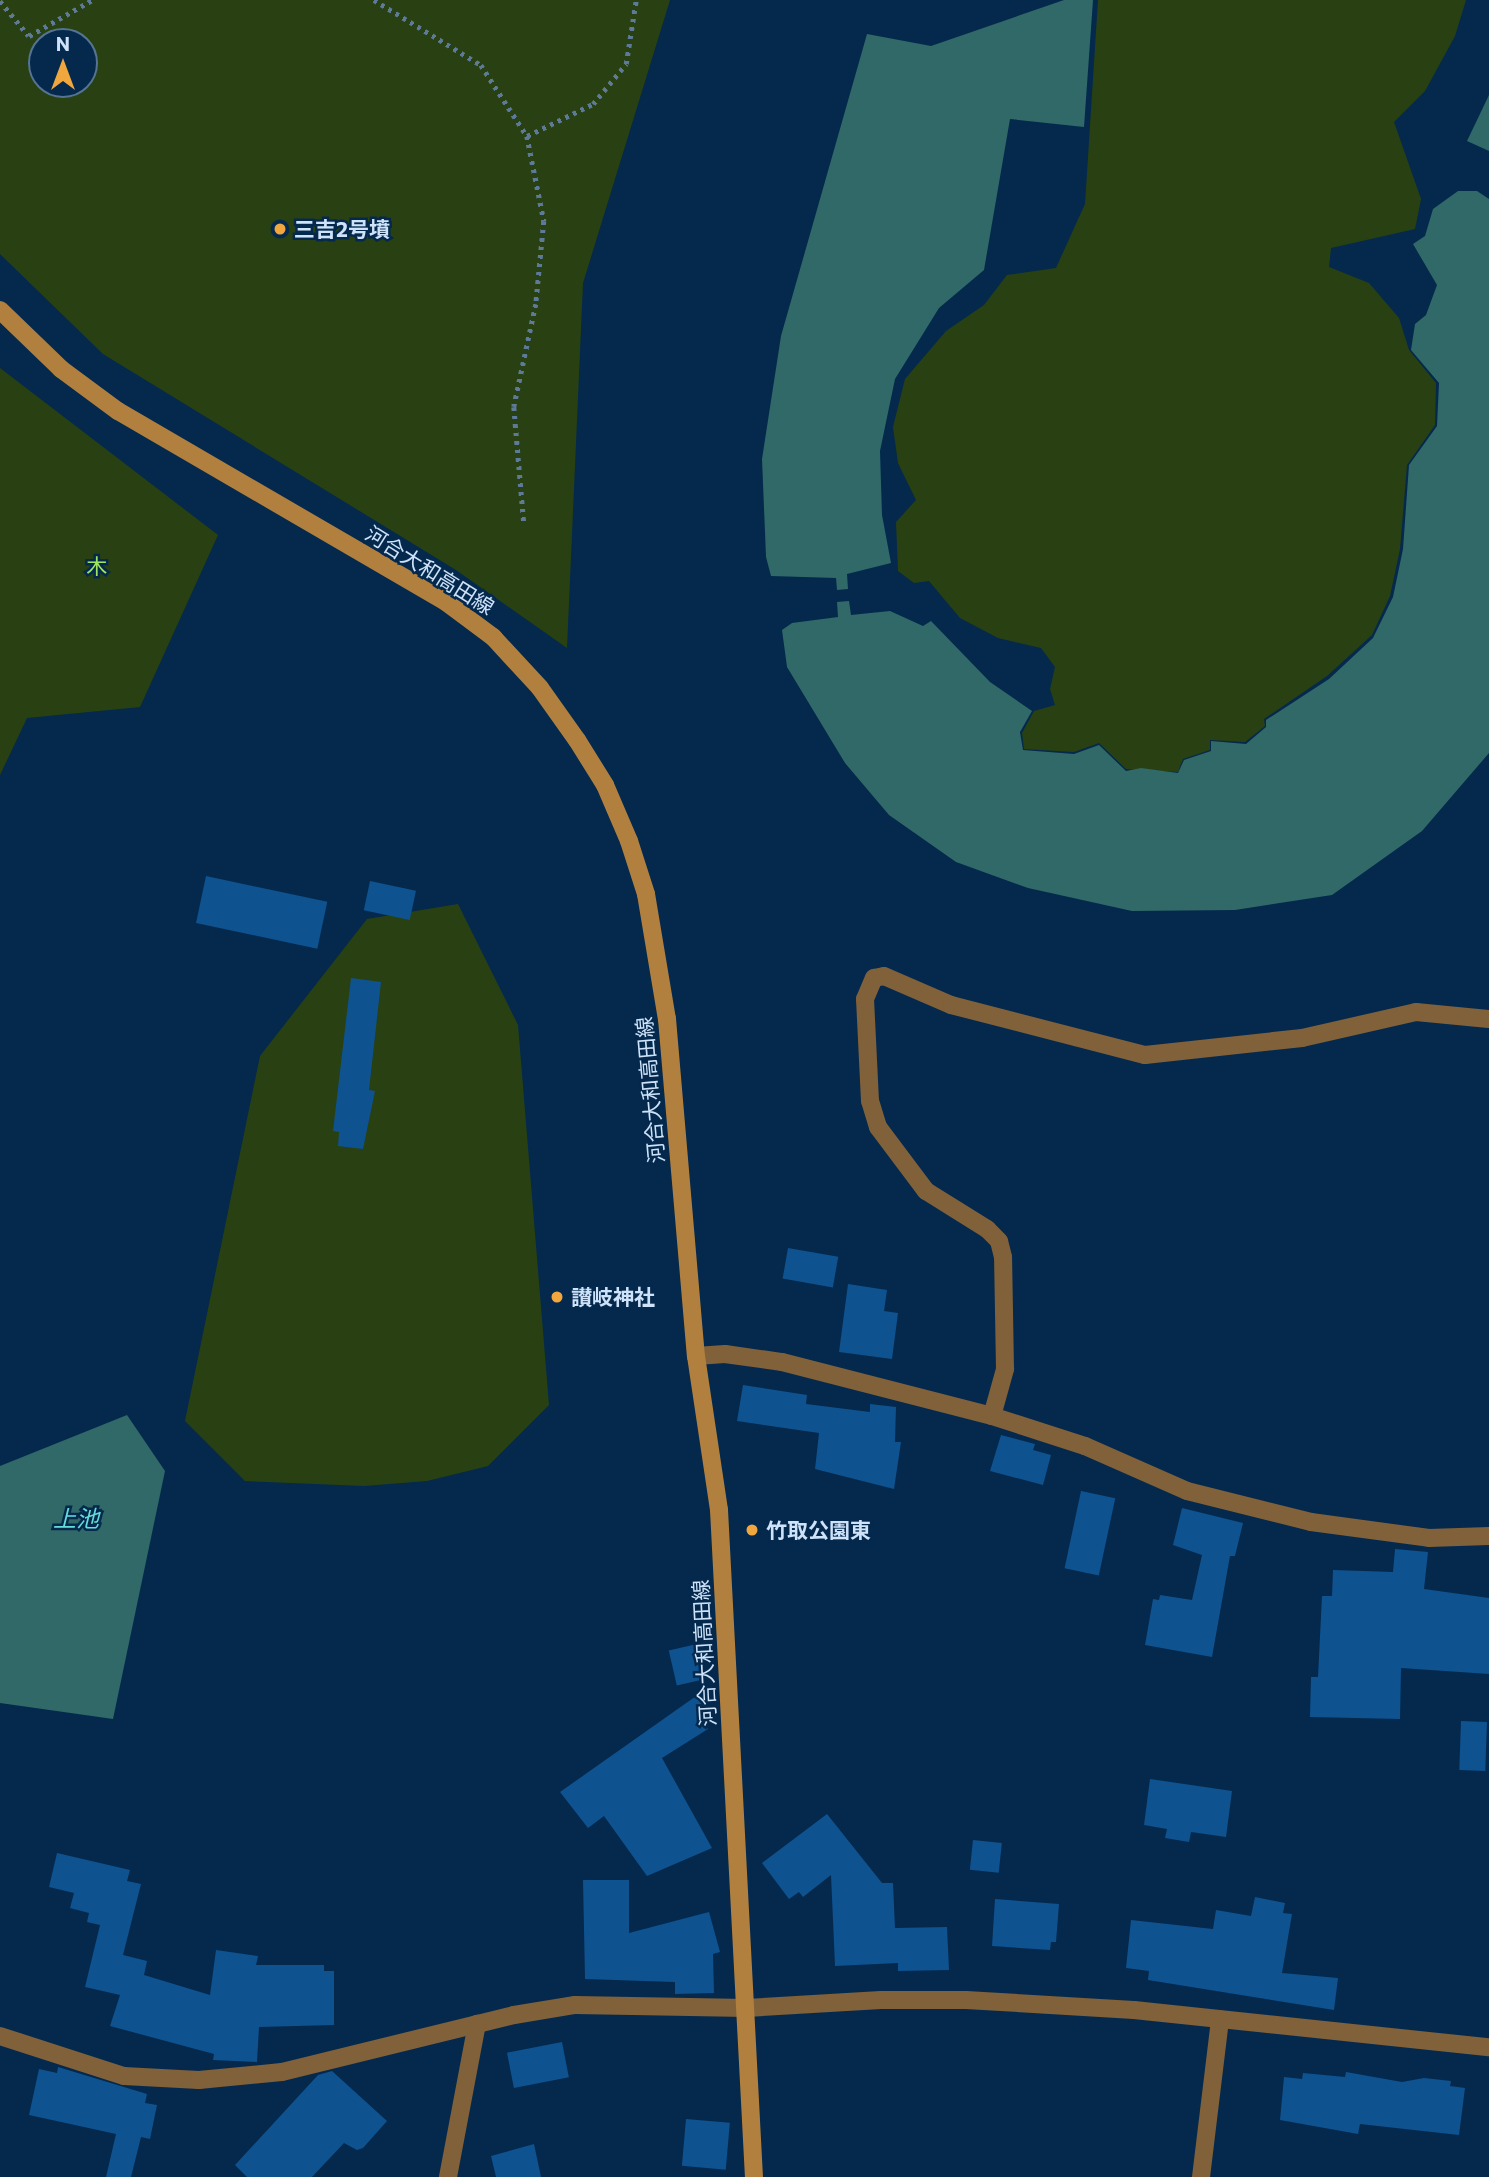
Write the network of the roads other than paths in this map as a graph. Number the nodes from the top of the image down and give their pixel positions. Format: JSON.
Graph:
{"nodes":[{"id":1,"x":0,"y":310,"type":"edge"},
{"id":2,"x":1489,"y":1019,"type":"edge"},
{"id":3,"x":696,"y":1356,"type":"junction"},
{"id":4,"x":992,"y":1416,"type":"junction"},
{"id":5,"x":1489,"y":1536,"type":"edge"},
{"id":6,"x":747,"y":2008,"type":"junction"},
{"id":7,"x":1220,"y":2019,"type":"junction"},
{"id":8,"x":477,"y":2024,"type":"junction"},
{"id":9,"x":0,"y":2036,"type":"edge"},
{"id":10,"x":1489,"y":2047,"type":"edge"},
{"id":11,"x":448,"y":2177,"type":"edge"},
{"id":12,"x":754,"y":2177,"type":"edge"},
{"id":13,"x":1201,"y":2177,"type":"edge"}],
"edges":[{"from":1,"to":3,"type":"main road","name":"河合大和高田線"},
{"from":2,"to":4,"type":"street"},
{"from":3,"to":4,"type":"street"},
{"from":3,"to":6,"type":"main road","name":"河合大和高田線"},
{"from":4,"to":5,"type":"street"},
{"from":6,"to":7,"type":"street"},
{"from":6,"to":8,"type":"street"},
{"from":6,"to":12,"type":"main road","name":"河合大和高田線"},
{"from":7,"to":10,"type":"street"},
{"from":7,"to":13,"type":"street"},
{"from":8,"to":9,"type":"street"},
{"from":8,"to":11,"type":"street"}]}
